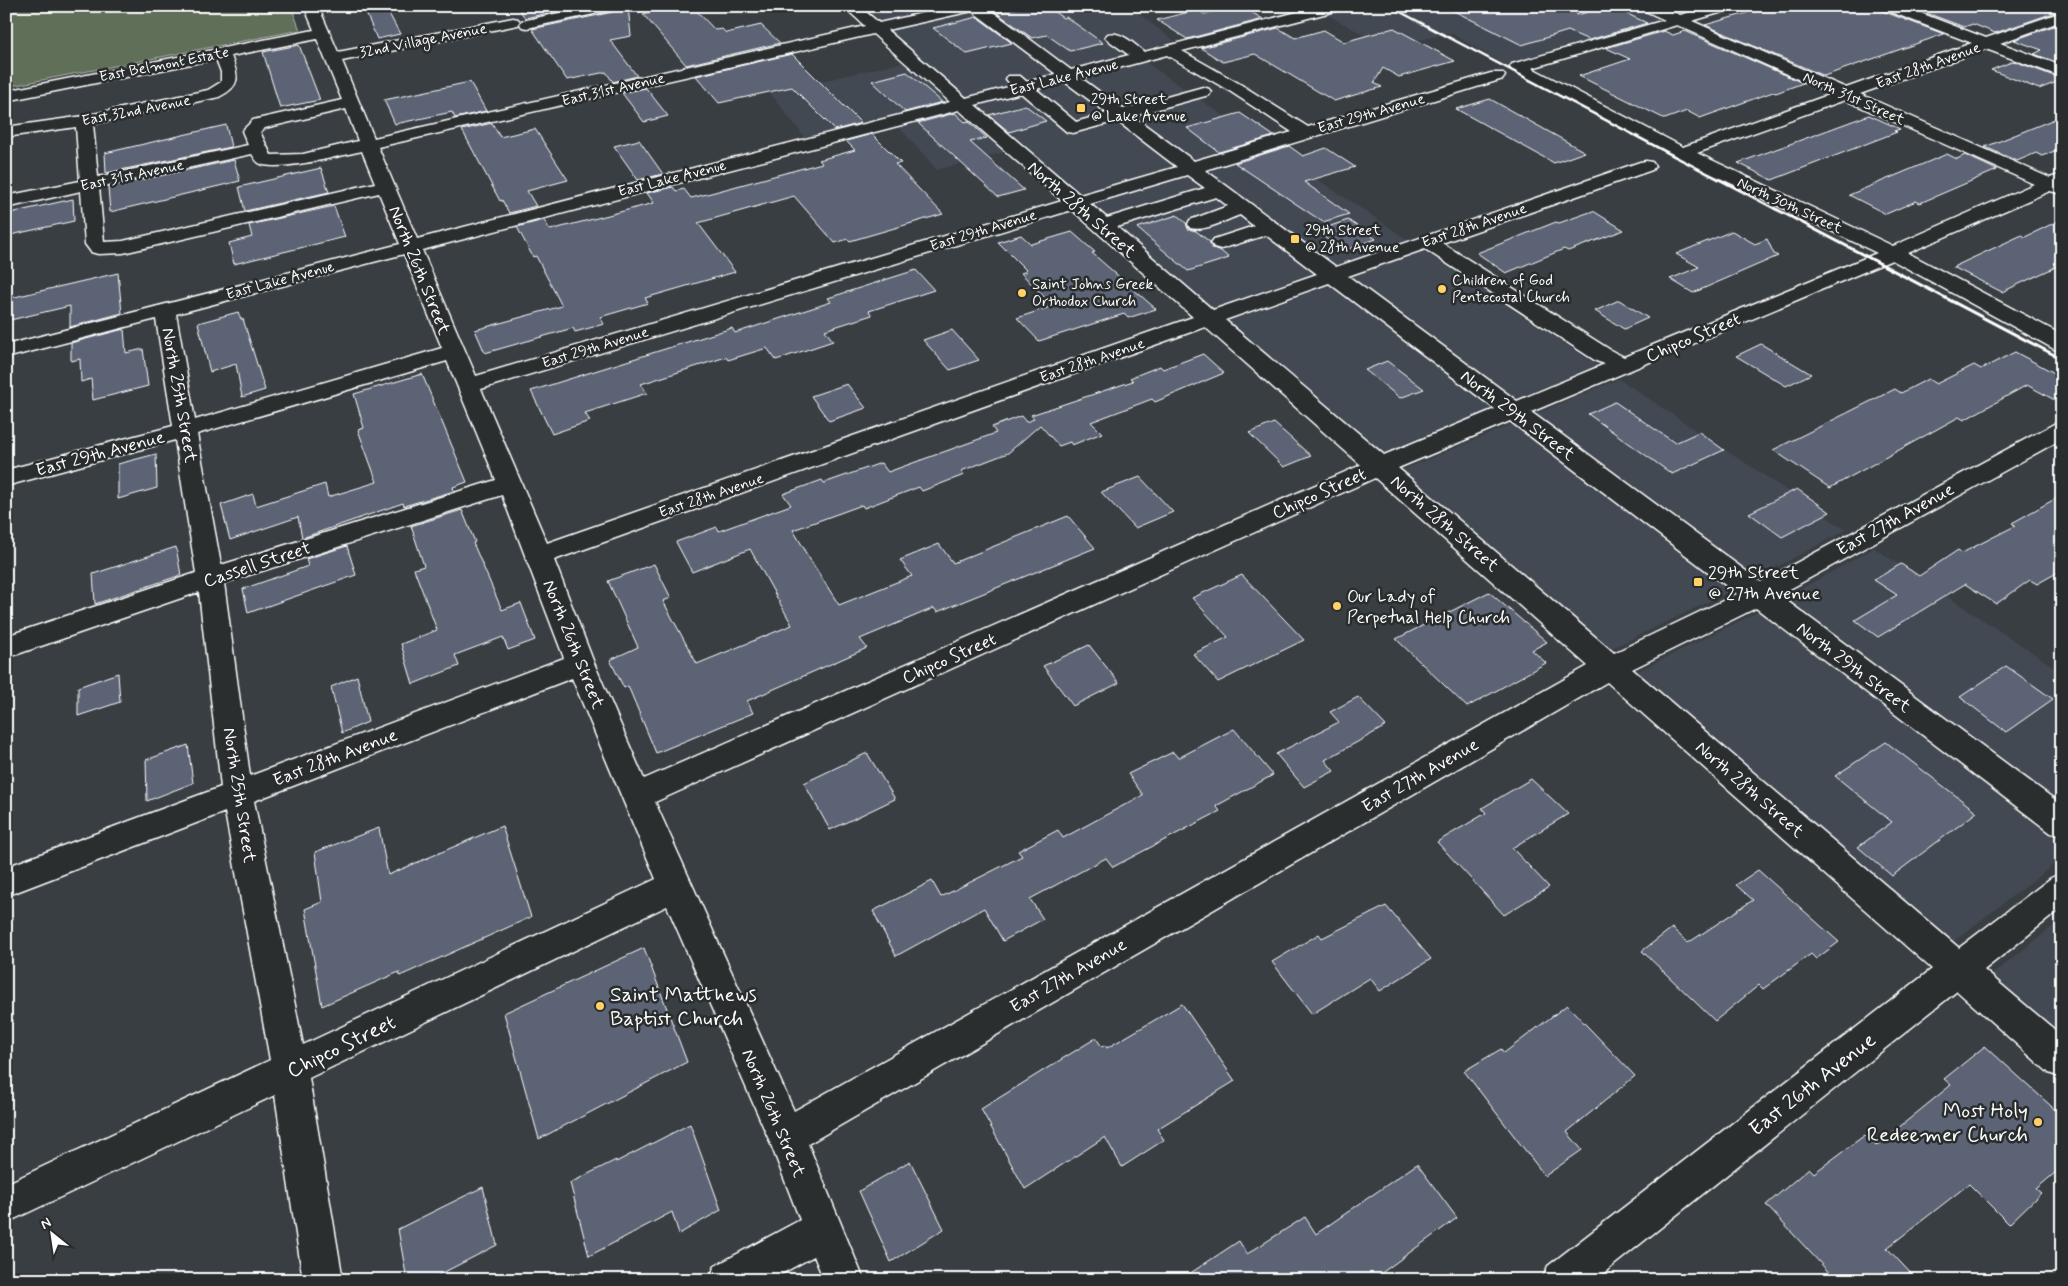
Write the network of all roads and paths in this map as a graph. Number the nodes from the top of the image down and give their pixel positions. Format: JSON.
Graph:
{"nodes":[{"id":1,"x":311,"y":6,"type":"edge"},
{"id":2,"x":613,"y":6,"type":"edge"},
{"id":3,"x":850,"y":6,"type":"edge"},
{"id":4,"x":974,"y":6,"type":"edge"},
{"id":5,"x":1338,"y":6,"type":"edge"},
{"id":6,"x":1646,"y":6,"type":"edge"},
{"id":7,"x":1728,"y":6,"type":"edge"},
{"id":8,"x":1888,"y":6,"type":"edge"},
{"id":9,"x":2062,"y":16,"type":"edge"},
{"id":10,"x":1679,"y":21,"type":"junction"},
{"id":11,"x":875,"y":29,"type":"junction"},
{"id":12,"x":278,"y":31,"type":"dead end"},
{"id":13,"x":322,"y":33,"type":"junction"},
{"id":14,"x":1113,"y":37,"type":"dead end"},
{"id":15,"x":1987,"y":43,"type":"junction"},
{"id":16,"x":1169,"y":50,"type":"junction"},
{"id":17,"x":222,"y":53,"type":"junction"},
{"id":18,"x":1142,"y":57,"type":"junction"},
{"id":19,"x":332,"y":58,"type":"junction"},
{"id":20,"x":2062,"y":72,"type":"edge"},
{"id":21,"x":1068,"y":76,"type":"junction"},
{"id":22,"x":1497,"y":76,"type":"dead end"},
{"id":23,"x":1021,"y":78,"type":"junction"},
{"id":24,"x":6,"y":86,"type":"edge"},
{"id":25,"x":1203,"y":92,"type":"dead end"},
{"id":26,"x":1846,"y":94,"type":"junction"},
{"id":27,"x":6,"y":96,"type":"edge"},
{"id":28,"x":954,"y":98,"type":"junction"},
{"id":29,"x":351,"y":103,"type":"junction"},
{"id":30,"x":1120,"y":115,"type":"junction"},
{"id":31,"x":84,"y":121,"type":"junction"},
{"id":32,"x":6,"y":132,"type":"edge"},
{"id":33,"x":1305,"y":133,"type":"junction"},
{"id":34,"x":368,"y":145,"type":"junction"},
{"id":35,"x":257,"y":148,"type":"junction"},
{"id":36,"x":1682,"y":153,"type":"junction"},
{"id":37,"x":1646,"y":166,"type":"dead end"},
{"id":38,"x":1190,"y":167,"type":"junction"},
{"id":39,"x":90,"y":183,"type":"junction"},
{"id":40,"x":2058,"y":185,"type":"edge"},
{"id":41,"x":385,"y":186,"type":"junction"},
{"id":42,"x":1219,"y":190,"type":"junction"},
{"id":43,"x":6,"y":202,"type":"edge"},
{"id":44,"x":1073,"y":203,"type":"junction"},
{"id":45,"x":1243,"y":207,"type":"junction"},
{"id":46,"x":1197,"y":224,"type":"dead end"},
{"id":47,"x":1101,"y":226,"type":"junction"},
{"id":48,"x":1270,"y":228,"type":"junction"},
{"id":49,"x":1427,"y":242,"type":"junction"},
{"id":50,"x":1221,"y":243,"type":"dead end"},
{"id":51,"x":411,"y":246,"type":"junction"},
{"id":52,"x":1891,"y":252,"type":"junction"},
{"id":53,"x":1332,"y":275,"type":"junction"},
{"id":54,"x":165,"y":310,"type":"junction"},
{"id":55,"x":1210,"y":319,"type":"junction"},
{"id":56,"x":2062,"y":344,"type":"edge"},
{"id":57,"x":6,"y":352,"type":"edge"},
{"id":58,"x":454,"y":352,"type":"junction"},
{"id":59,"x":1624,"y":366,"type":"junction"},
{"id":60,"x":469,"y":385,"type":"junction"},
{"id":61,"x":1514,"y":411,"type":"junction"},
{"id":62,"x":2062,"y":428,"type":"edge"},
{"id":63,"x":186,"y":430,"type":"junction"},
{"id":64,"x":1380,"y":466,"type":"junction"},
{"id":65,"x":6,"y":478,"type":"edge"},
{"id":66,"x":509,"y":484,"type":"junction"},
{"id":67,"x":540,"y":555,"type":"junction"},
{"id":68,"x":210,"y":578,"type":"junction"},
{"id":69,"x":1758,"y":595,"type":"junction"},
{"id":70,"x":6,"y":647,"type":"edge"},
{"id":71,"x":580,"y":663,"type":"junction"},
{"id":72,"x":1610,"y":667,"type":"junction"},
{"id":73,"x":237,"y":794,"type":"junction"},
{"id":74,"x":637,"y":796,"type":"junction"},
{"id":75,"x":2062,"y":823,"type":"edge"},
{"id":76,"x":6,"y":882,"type":"edge"},
{"id":77,"x":675,"y":886,"type":"junction"},
{"id":78,"x":2062,"y":888,"type":"edge"},
{"id":79,"x":1958,"y":970,"type":"junction"},
{"id":80,"x":2062,"y":1060,"type":"edge"},
{"id":81,"x":290,"y":1071,"type":"junction"},
{"id":82,"x":786,"y":1136,"type":"junction"},
{"id":83,"x":6,"y":1204,"type":"edge"},
{"id":84,"x":822,"y":1230,"type":"junction"},
{"id":85,"x":323,"y":1280,"type":"edge"},
{"id":86,"x":730,"y":1280,"type":"edge"},
{"id":87,"x":844,"y":1280,"type":"edge"},
{"id":88,"x":1562,"y":1280,"type":"edge"}],
"edges":[{"from":1,"to":13,"type":"street","name":"North 26th Street"},
{"from":2,"to":19,"type":"street","name":"32nd Village Avenue"},
{"from":3,"to":11,"type":"street","name":"North 28th Street"},
{"from":4,"to":11,"type":"street","name":"East 31st Avenue"},
{"from":4,"to":21,"type":"street","name":"North 29th Street"},
{"from":5,"to":16,"type":"street","name":"East Lake Avenue"},
{"from":6,"to":10,"type":"street","name":"North 31st Street"},
{"from":7,"to":10,"type":"street"},
{"from":8,"to":15,"type":"street"},
{"from":9,"to":15,"type":"street","name":"East 28th Avenue"},
{"from":10,"to":26,"type":"street","name":"North 31st Street"},
{"from":10,"to":36,"type":"street","name":"North 30th Street"},
{"from":11,"to":28,"type":"street","name":"North 28th Street"},
{"from":11,"to":34,"type":"street","name":"East 31st Avenue"},
{"from":12,"to":24,"type":"street"},
{"from":13,"to":17,"type":"street","name":"East Belmont Estate"},
{"from":13,"to":19,"type":"street","name":"North 26th Street"},
{"from":14,"to":18,"type":"street"},
{"from":15,"to":20,"type":"street"},
{"from":15,"to":26,"type":"street","name":"East 28th Avenue"},
{"from":16,"to":18,"type":"street","name":"East Lake Avenue"},
{"from":16,"to":33,"type":"street"},
{"from":17,"to":27,"type":"street","name":"East Belmont Estate"},
{"from":17,"to":31,"type":"street","name":"East 32nd Avenue"},
{"from":18,"to":21,"type":"street","name":"East Lake Avenue"},
{"from":19,"to":29,"type":"street","name":"North 26th Street"},
{"from":21,"to":23,"type":"street","name":"East Lake Avenue"},
{"from":21,"to":30,"type":"street","name":"North 29th Street"},
{"from":22,"to":33,"type":"street","name":"East 29th Avenue"},
{"from":23,"to":28,"type":"street","name":"East Lake Avenue"},
{"from":23,"to":30,"type":"street"},
{"from":25,"to":30,"type":"street"},
{"from":26,"to":36,"type":"street","name":"East 28th Avenue"},
{"from":26,"to":40,"type":"street","name":"North 31st Street"},
{"from":28,"to":44,"type":"street","name":"North 28th Street"},
{"from":28,"to":51,"type":"street","name":"East Lake Avenue"},
{"from":29,"to":34,"type":"street","name":"North 26th Street"},
{"from":29,"to":35,"type":"street"},
{"from":30,"to":38,"type":"street","name":"North 29th Street"},
{"from":31,"to":32,"type":"street","name":"East 32nd Avenue"},
{"from":31,"to":39,"type":"street"},
{"from":33,"to":38,"type":"street","name":"East 29th Avenue"},
{"from":34,"to":35,"type":"street","name":"East 31st Avenue"},
{"from":34,"to":41,"type":"street","name":"North 26th Street"},
{"from":35,"to":39,"type":"street","name":"East 31st Avenue"},
{"from":36,"to":52,"type":"street","name":"North 30th Street"},
{"from":37,"to":49,"type":"street","name":"East 28th Avenue"},
{"from":38,"to":42,"type":"street","name":"North 29th Street"},
{"from":38,"to":44,"type":"street","name":"East 29th Avenue"},
{"from":39,"to":41,"type":"street"},
{"from":39,"to":43,"type":"street","name":"East 31st Avenue"},
{"from":40,"to":52,"type":"street","name":"Chipco Street"},
{"from":41,"to":51,"type":"street","name":"North 26th Street"},
{"from":42,"to":45,"type":"street","name":"North 29th Street"},
{"from":42,"to":47,"type":"street"},
{"from":44,"to":47,"type":"street","name":"North 28th Street"},
{"from":44,"to":60,"type":"street","name":"East 29th Avenue"},
{"from":45,"to":46,"type":"street"},
{"from":45,"to":48,"type":"street","name":"North 29th Street"},
{"from":47,"to":55,"type":"street","name":"North 28th Street"},
{"from":48,"to":50,"type":"street"},
{"from":48,"to":53,"type":"street","name":"North 29th Street"},
{"from":49,"to":53,"type":"street","name":"East 28th Avenue"},
{"from":49,"to":59,"type":"street"},
{"from":51,"to":54,"type":"street","name":"East Lake Avenue"},
{"from":51,"to":58,"type":"street","name":"North 26th Street"},
{"from":52,"to":56,"type":"street","name":"North 30th Street"},
{"from":52,"to":59,"type":"street","name":"Chipco Street"},
{"from":53,"to":55,"type":"street","name":"East 28th Avenue"},
{"from":53,"to":61,"type":"street","name":"North 29th Street"},
{"from":54,"to":57,"type":"street","name":"East Lake Avenue"},
{"from":54,"to":63,"type":"street","name":"North 25th Street"},
{"from":55,"to":64,"type":"street","name":"North 28th Street"},
{"from":55,"to":67,"type":"street","name":"East 28th Avenue"},
{"from":58,"to":60,"type":"street","name":"North 26th Street"},
{"from":58,"to":63,"type":"street","name":"East 29th Avenue"},
{"from":59,"to":61,"type":"street","name":"Chipco Street"},
{"from":60,"to":66,"type":"street","name":"North 26th Street"},
{"from":61,"to":64,"type":"street","name":"Chipco Street"},
{"from":61,"to":69,"type":"street","name":"North 29th Street"},
{"from":62,"to":69,"type":"street","name":"East 27th Avenue"},
{"from":63,"to":65,"type":"street","name":"East 29th Avenue"},
{"from":63,"to":68,"type":"street","name":"North 25th Street"},
{"from":64,"to":72,"type":"street","name":"North 28th Street"},
{"from":64,"to":74,"type":"street","name":"Chipco Street"},
{"from":66,"to":67,"type":"street","name":"North 26th Street"},
{"from":66,"to":68,"type":"street","name":"Cassell Street"},
{"from":67,"to":71,"type":"street","name":"North 26th Street"},
{"from":68,"to":70,"type":"street","name":"Cassell Street"},
{"from":68,"to":73,"type":"street","name":"North 25th Street"},
{"from":69,"to":72,"type":"street","name":"East 27th Avenue"},
{"from":69,"to":75,"type":"street","name":"North 29th Street"},
{"from":71,"to":73,"type":"street","name":"East 28th Avenue"},
{"from":71,"to":74,"type":"street","name":"North 26th Street"},
{"from":72,"to":79,"type":"street","name":"North 28th Street"},
{"from":72,"to":82,"type":"street","name":"East 27th Avenue"},
{"from":73,"to":76,"type":"street","name":"East 28th Avenue"},
{"from":73,"to":81,"type":"street","name":"North 25th Street"},
{"from":74,"to":77,"type":"street","name":"North 26th Street"},
{"from":77,"to":81,"type":"street","name":"Chipco Street"},
{"from":77,"to":82,"type":"street","name":"North 26th Street"},
{"from":78,"to":79,"type":"street","name":"East 26th Avenue"},
{"from":79,"to":80,"type":"street","name":"North 28th Street"},
{"from":79,"to":88,"type":"street","name":"East 26th Avenue"},
{"from":81,"to":83,"type":"street","name":"Chipco Street"},
{"from":81,"to":85,"type":"street","name":"North 25th Street"},
{"from":82,"to":84,"type":"street","name":"North 26th Street"},
{"from":84,"to":86,"type":"street"},
{"from":84,"to":87,"type":"street","name":"North 26th Street"}]}
